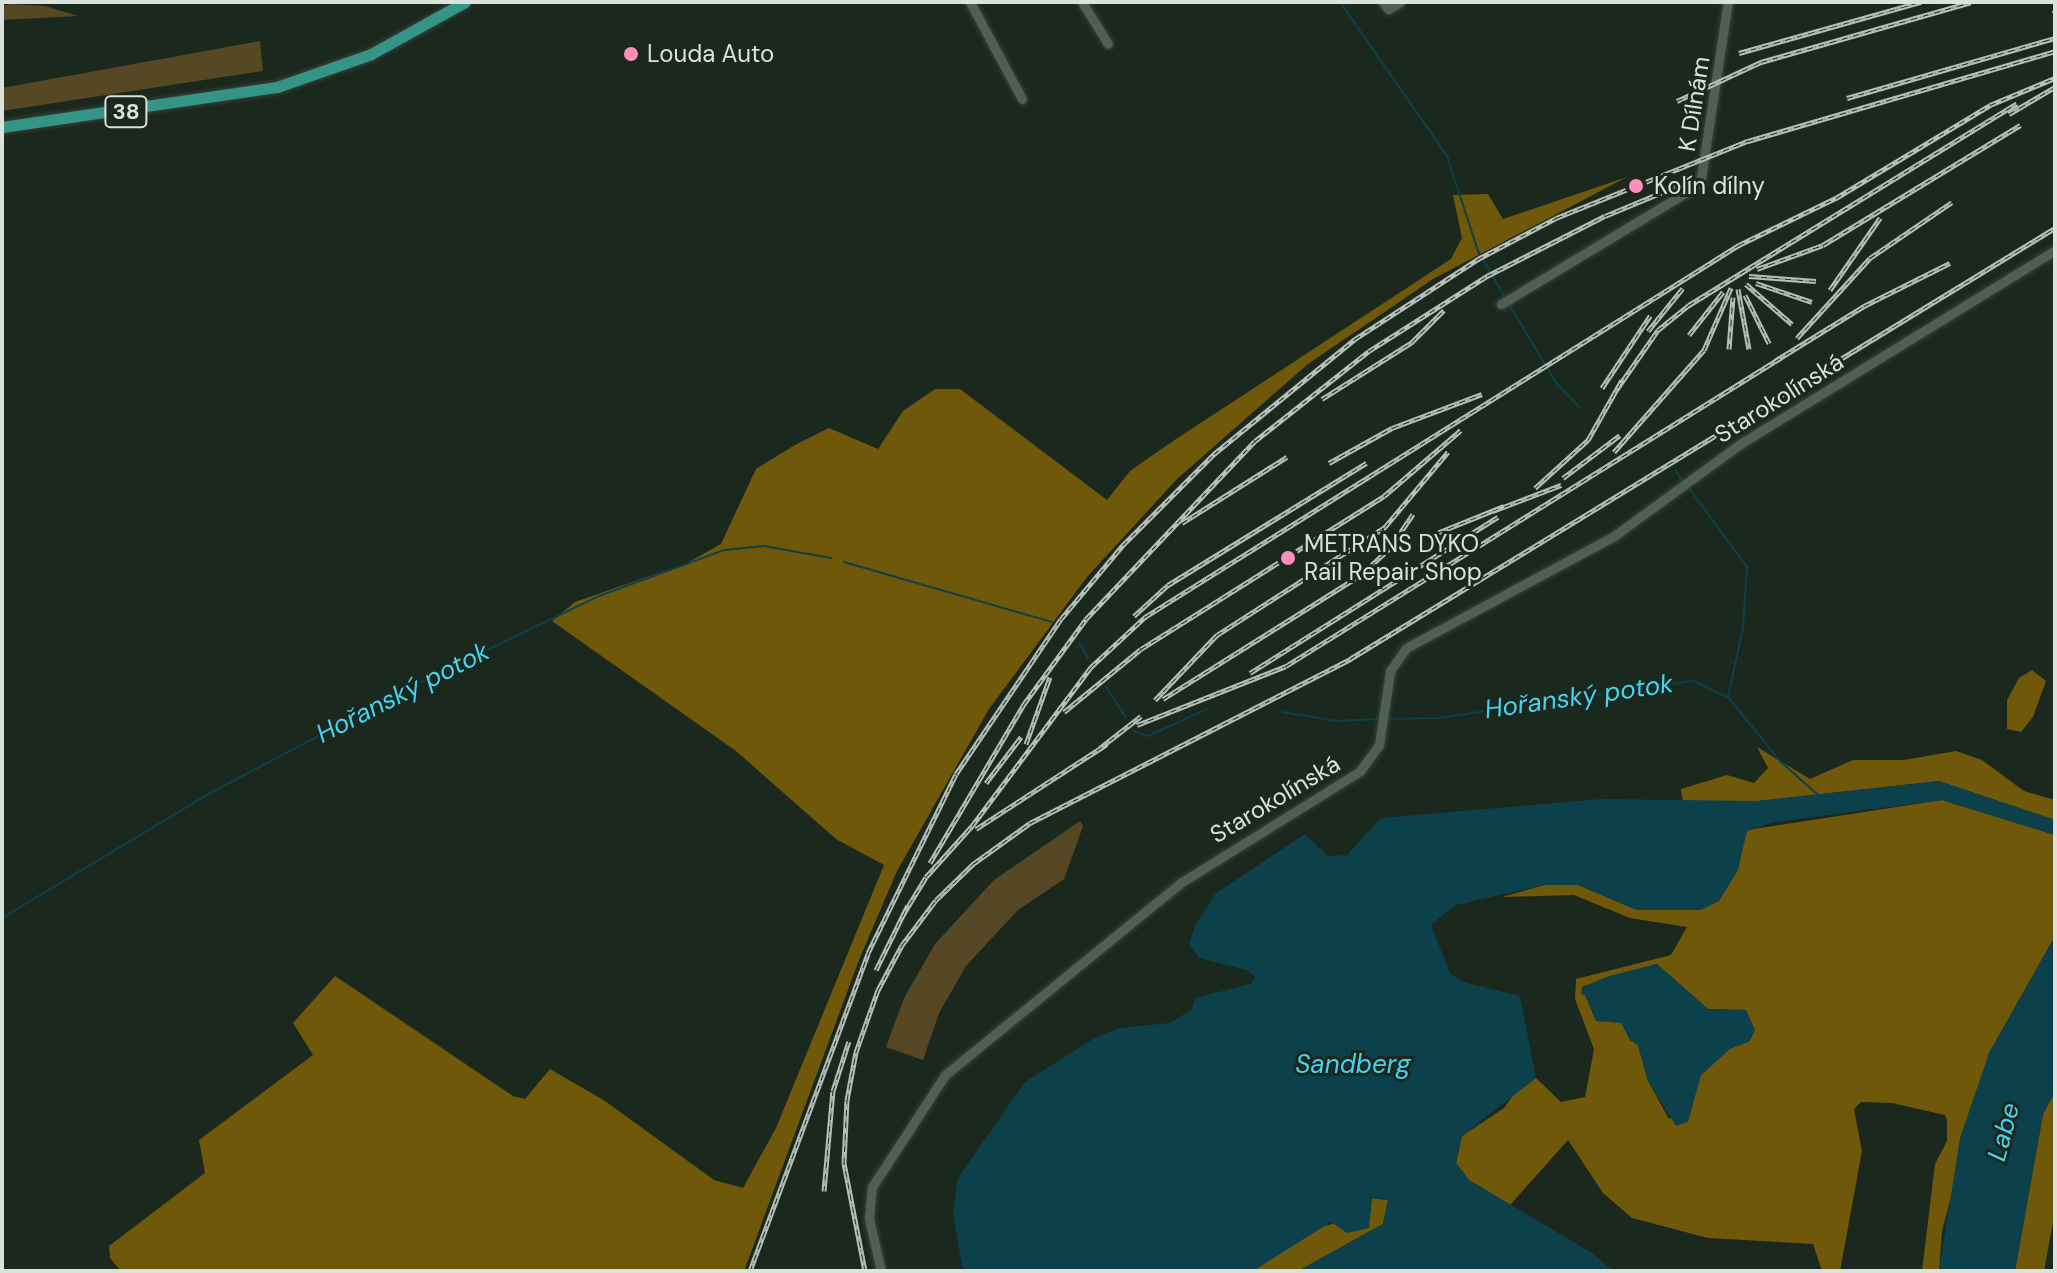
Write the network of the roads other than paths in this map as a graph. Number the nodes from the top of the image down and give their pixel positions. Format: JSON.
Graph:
{"nodes":[{"id":1,"x":465,"y":2,"type":"edge"},
{"id":2,"x":970,"y":2,"type":"edge"},
{"id":3,"x":1082,"y":2,"type":"edge"},
{"id":4,"x":1383,"y":2,"type":"edge"},
{"id":5,"x":1400,"y":2,"type":"edge"},
{"id":6,"x":1728,"y":2,"type":"edge"},
{"id":7,"x":1108,"y":44,"type":"dead end"},
{"id":8,"x":1022,"y":99,"type":"dead end"},
{"id":9,"x":2,"y":127,"type":"edge"},
{"id":10,"x":2055,"y":250,"type":"edge"},
{"id":11,"x":1501,"y":304,"type":"dead end"},
{"id":12,"x":881,"y":1271,"type":"edge"}],
"edges":[{"from":1,"to":9,"type":"main road","number":"38"},
{"from":2,"to":8,"type":"street"},
{"from":3,"to":7,"type":"street"},
{"from":4,"to":5,"type":"street"},
{"from":6,"to":11,"type":"street","name":"K Dílnám"},
{"from":10,"to":12,"type":"street","name":"Starokolínská"}]}
